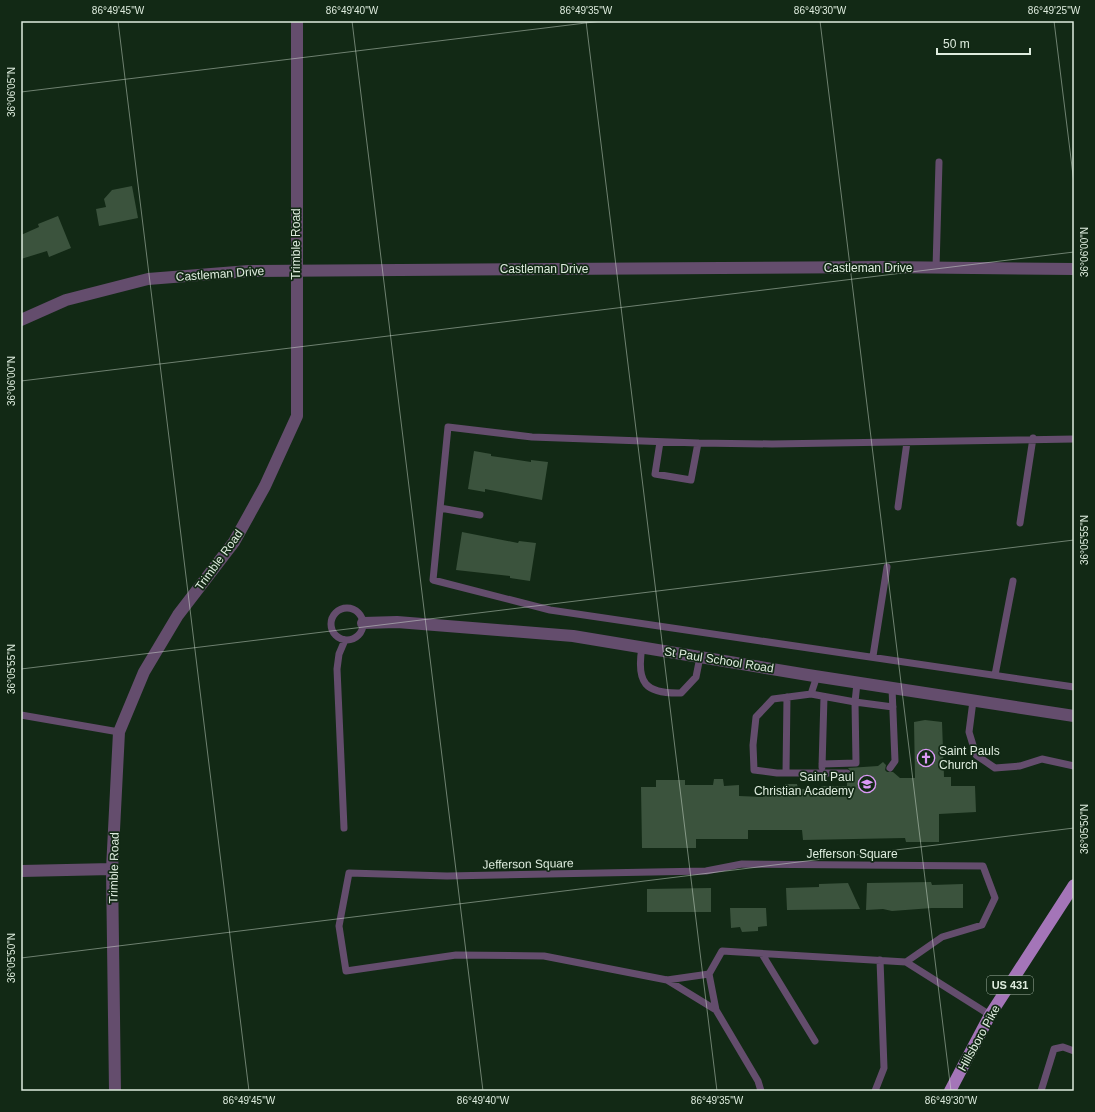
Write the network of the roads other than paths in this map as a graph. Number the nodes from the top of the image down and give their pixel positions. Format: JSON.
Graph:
{"nodes":[{"id":1,"x":297,"y":21,"type":"edge"},
{"id":2,"x":939,"y":162,"type":"dead end"},
{"id":3,"x":936,"y":268,"type":"junction"},
{"id":4,"x":296,"y":269,"type":"junction"},
{"id":5,"x":1074,"y":269,"type":"edge"},
{"id":6,"x":21,"y":320,"type":"edge"},
{"id":7,"x":1033,"y":438,"type":"junction"},
{"id":8,"x":1074,"y":439,"type":"edge"},
{"id":9,"x":660,"y":442,"type":"junction"},
{"id":10,"x":906,"y":442,"type":"junction"},
{"id":11,"x":698,"y":444,"type":"junction"},
{"id":12,"x":898,"y":507,"type":"dead end"},
{"id":13,"x":440,"y":508,"type":"junction"},
{"id":14,"x":480,"y":515,"type":"dead end"},
{"id":15,"x":1020,"y":523,"type":"dead end"},
{"id":16,"x":887,"y":566,"type":"dead end"},
{"id":17,"x":1013,"y":581,"type":"dead end"},
{"id":18,"x":363,"y":623,"type":"junction"},
{"id":19,"x":345,"y":640,"type":"junction"},
{"id":20,"x":642,"y":647,"type":"junction"},
{"id":21,"x":872,"y":656,"type":"junction"},
{"id":22,"x":700,"y":657,"type":"junction"},
{"id":23,"x":995,"y":675,"type":"junction"},
{"id":24,"x":817,"y":676,"type":"junction"},
{"id":25,"x":857,"y":683,"type":"junction"},
{"id":26,"x":1074,"y":687,"type":"edge"},
{"id":27,"x":892,"y":688,"type":"junction"},
{"id":28,"x":811,"y":694,"type":"junction"},
{"id":29,"x":787,"y":697,"type":"junction"},
{"id":30,"x":824,"y":697,"type":"junction"},
{"id":31,"x":973,"y":701,"type":"junction"},
{"id":32,"x":855,"y":702,"type":"junction"},
{"id":33,"x":893,"y":707,"type":"junction"},
{"id":34,"x":21,"y":715,"type":"edge"},
{"id":35,"x":1074,"y":716,"type":"edge"},
{"id":36,"x":119,"y":732,"type":"junction"},
{"id":37,"x":822,"y":764,"type":"junction"},
{"id":38,"x":1074,"y":766,"type":"edge"},
{"id":39,"x":890,"y":768,"type":"dead end"},
{"id":40,"x":786,"y":773,"type":"junction"},
{"id":41,"x":822,"y":773,"type":"junction"},
{"id":42,"x":847,"y":773,"type":"dead end"},
{"id":43,"x":344,"y":828,"type":"dead end"},
{"id":44,"x":112,"y":869,"type":"junction"},
{"id":45,"x":21,"y":871,"type":"edge"},
{"id":46,"x":1074,"y":885,"type":"edge"},
{"id":47,"x":762,"y":954,"type":"junction"},
{"id":48,"x":880,"y":960,"type":"junction"},
{"id":49,"x":906,"y":962,"type":"junction"},
{"id":50,"x":709,"y":974,"type":"junction"},
{"id":51,"x":667,"y":980,"type":"junction"},
{"id":52,"x":716,"y":1010,"type":"junction"},
{"id":53,"x":990,"y":1015,"type":"junction"},
{"id":54,"x":815,"y":1041,"type":"dead end"},
{"id":55,"x":1074,"y":1051,"type":"edge"},
{"id":56,"x":115,"y":1091,"type":"edge"},
{"id":57,"x":761,"y":1091,"type":"edge"},
{"id":58,"x":875,"y":1091,"type":"edge"},
{"id":59,"x":950,"y":1091,"type":"edge"},
{"id":60,"x":1041,"y":1091,"type":"edge"}],
"edges":[{"from":1,"to":4,"type":"street","name":"Trimble Road"},
{"from":2,"to":3,"type":"lane"},
{"from":3,"to":4,"type":"street","name":"Castleman Drive"},
{"from":3,"to":5,"type":"street","name":"Castleman Drive"},
{"from":4,"to":6,"type":"street","name":"Castleman Drive"},
{"from":4,"to":36,"type":"street","name":"Trimble Road"},
{"from":7,"to":8,"type":"lane"},
{"from":7,"to":10,"type":"lane"},
{"from":7,"to":15,"type":"lane"},
{"from":9,"to":11,"type":"lane"},
{"from":9,"to":11,"type":"lane"},
{"from":9,"to":13,"type":"lane"},
{"from":10,"to":11,"type":"lane"},
{"from":10,"to":12,"type":"lane"},
{"from":13,"to":14,"type":"lane"},
{"from":13,"to":21,"type":"lane"},
{"from":16,"to":21,"type":"lane"},
{"from":17,"to":23,"type":"lane"},
{"from":18,"to":19,"type":"lane"},
{"from":18,"to":19,"type":"lane"},
{"from":18,"to":20,"type":"street","name":"St Paul School Road"},
{"from":19,"to":43,"type":"lane"},
{"from":20,"to":22,"type":"street","name":"St Paul School Road"},
{"from":20,"to":22,"type":"lane"},
{"from":21,"to":23,"type":"lane"},
{"from":22,"to":24,"type":"street","name":"St Paul School Road"},
{"from":23,"to":26,"type":"lane"},
{"from":24,"to":25,"type":"street","name":"St Paul School Road"},
{"from":24,"to":28,"type":"lane"},
{"from":25,"to":27,"type":"street","name":"St Paul School Road"},
{"from":25,"to":32,"type":"lane"},
{"from":27,"to":31,"type":"street","name":"St Paul School Road"},
{"from":27,"to":33,"type":"lane"},
{"from":28,"to":29,"type":"lane"},
{"from":28,"to":30,"type":"lane"},
{"from":29,"to":40,"type":"lane"},
{"from":29,"to":40,"type":"lane"},
{"from":30,"to":32,"type":"lane"},
{"from":30,"to":37,"type":"lane"},
{"from":31,"to":35,"type":"street","name":"St Paul School Road"},
{"from":31,"to":38,"type":"lane"},
{"from":32,"to":33,"type":"lane"},
{"from":32,"to":37,"type":"lane"},
{"from":33,"to":39,"type":"lane"},
{"from":34,"to":36,"type":"lane"},
{"from":36,"to":44,"type":"street","name":"Trimble Road"},
{"from":37,"to":41,"type":"lane"},
{"from":40,"to":41,"type":"lane"},
{"from":41,"to":42,"type":"lane"},
{"from":44,"to":45,"type":"street"},
{"from":44,"to":56,"type":"street","name":"Trimble Road"},
{"from":46,"to":53,"type":"main road","name":"Hillsboro Pike","number":"US 431"},
{"from":47,"to":48,"type":"lane"},
{"from":47,"to":50,"type":"lane"},
{"from":47,"to":54,"type":"lane"},
{"from":48,"to":49,"type":"lane"},
{"from":48,"to":58,"type":"lane"},
{"from":49,"to":51,"type":"lane","name":"Jefferson Square"},
{"from":49,"to":53,"type":"lane"},
{"from":50,"to":51,"type":"lane","name":"Jefferson Square"},
{"from":50,"to":52,"type":"lane","name":"Jefferson Square"},
{"from":51,"to":52,"type":"lane","name":"Jefferson Square"},
{"from":52,"to":57,"type":"lane","name":"Jefferson Square"},
{"from":53,"to":59,"type":"main road","name":"Hillsboro Pike","number":"US 431"},
{"from":55,"to":60,"type":"lane"}]}
